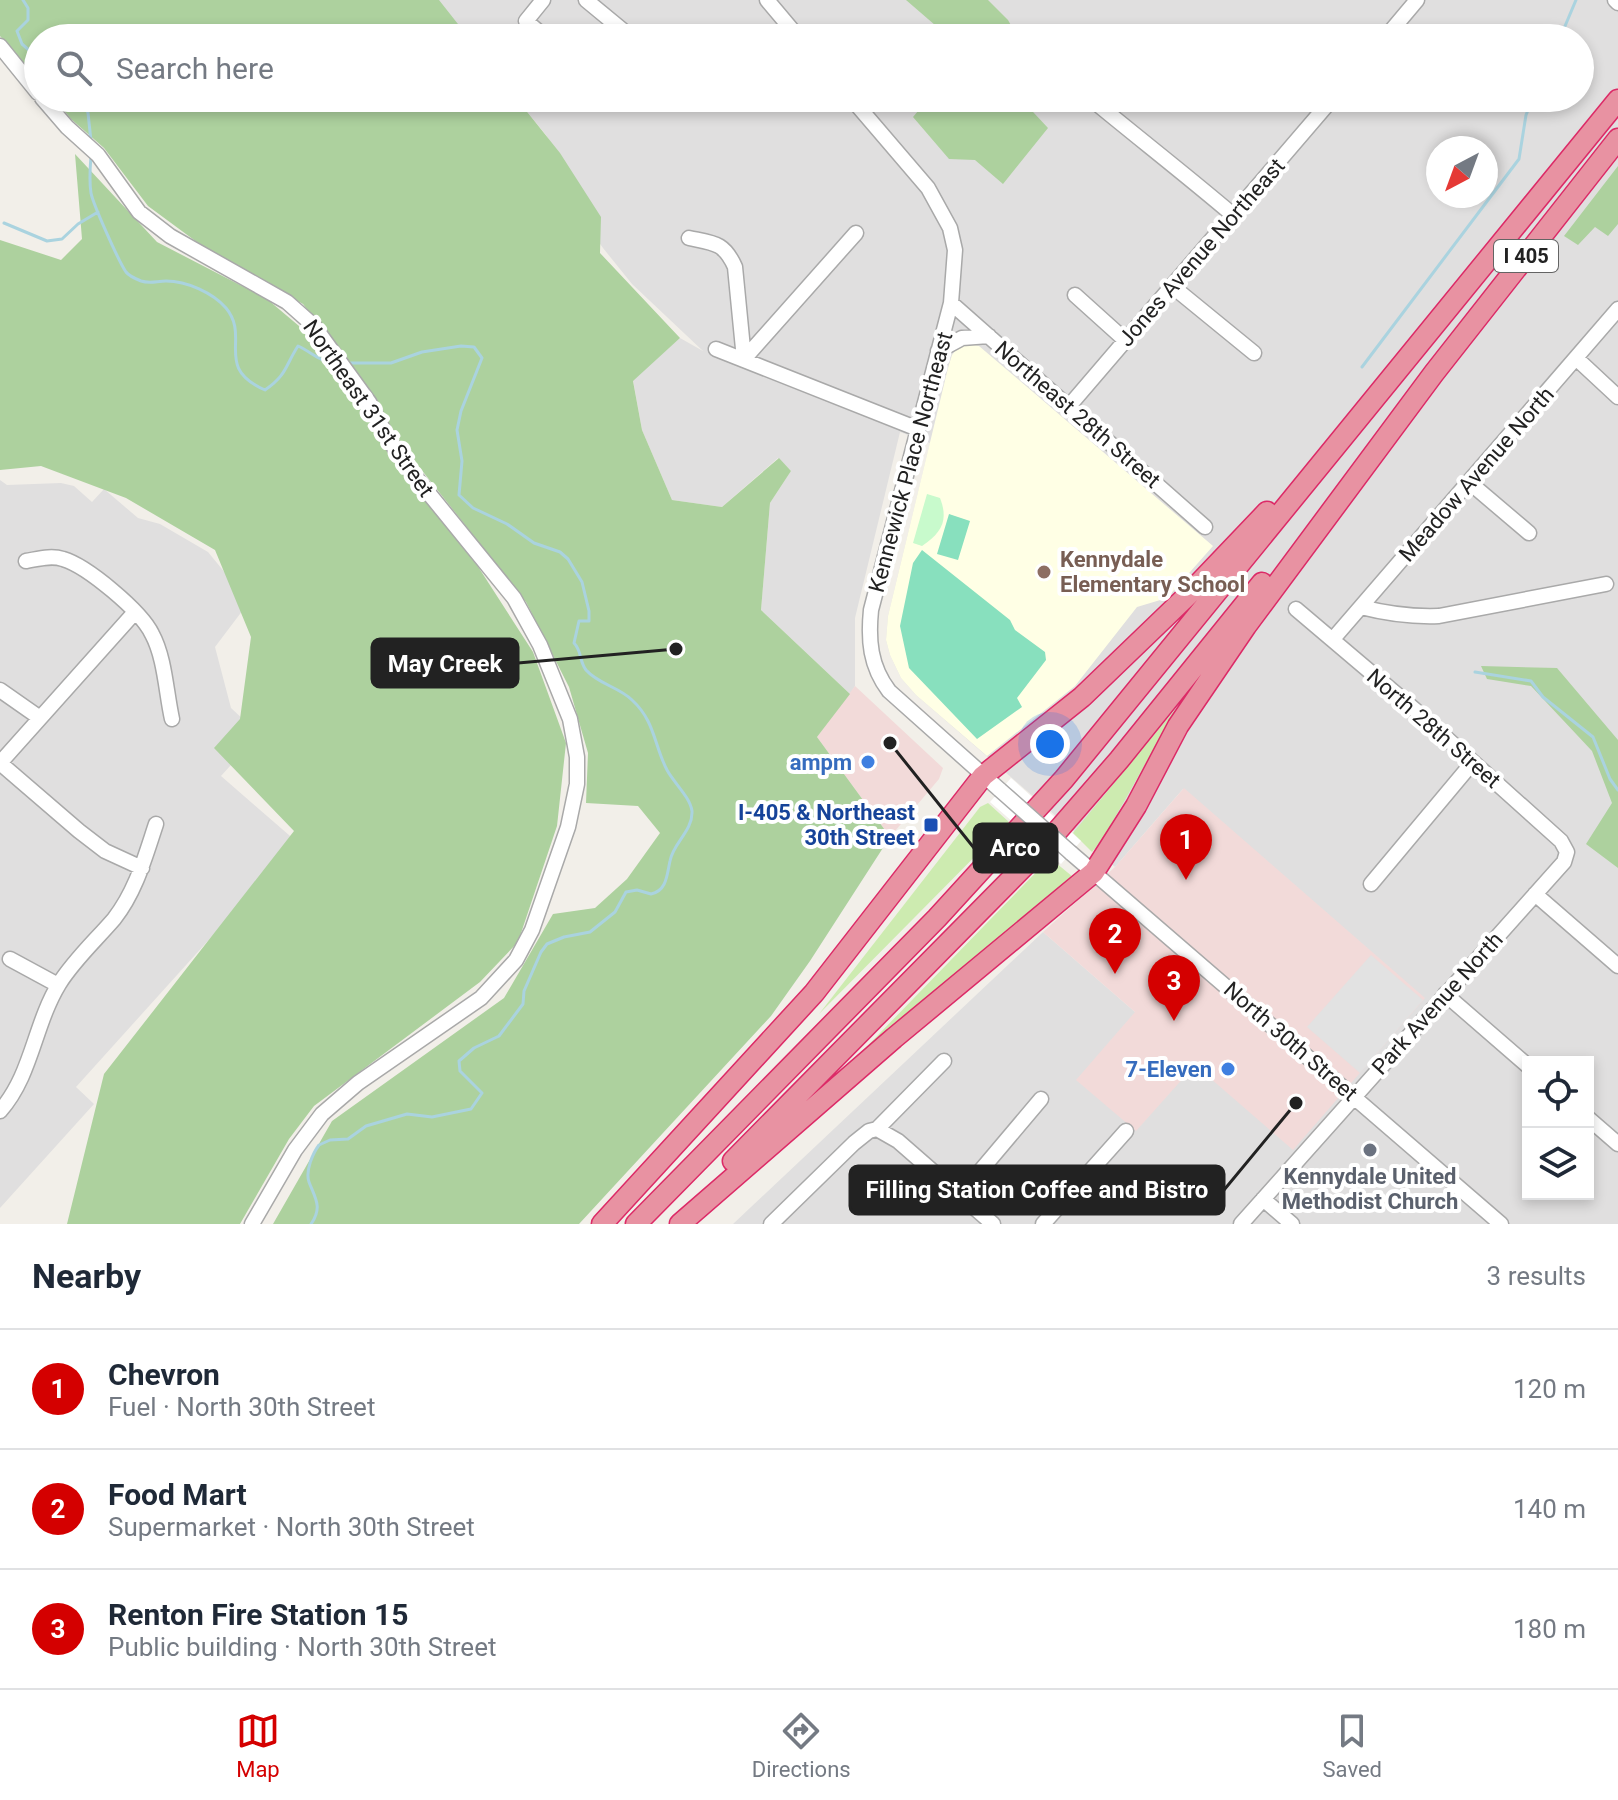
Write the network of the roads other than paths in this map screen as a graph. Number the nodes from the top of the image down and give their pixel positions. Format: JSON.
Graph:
{"nodes":[{"id":1,"x":543,"y":0,"type":"edge"},
{"id":2,"x":586,"y":0,"type":"edge"},
{"id":3,"x":767,"y":0,"type":"edge"},
{"id":4,"x":1417,"y":0,"type":"edge"},
{"id":5,"x":530,"y":24,"type":"edge"},
{"id":6,"x":615,"y":24,"type":"edge"},
{"id":7,"x":787,"y":24,"type":"edge"},
{"id":8,"x":1397,"y":24,"type":"edge"},
{"id":9,"x":0,"y":46,"type":"edge"},
{"id":10,"x":24,"y":76,"type":"edge"},
{"id":11,"x":1618,"y":100,"type":"edge"},
{"id":12,"x":55,"y":112,"type":"edge"},
{"id":13,"x":863,"y":112,"type":"edge"},
{"id":14,"x":1107,"y":112,"type":"edge"},
{"id":15,"x":1321,"y":112,"type":"edge"},
{"id":16,"x":1618,"y":139,"type":"edge"},
{"id":17,"x":1233,"y":215,"type":"junction"},
{"id":18,"x":856,"y":233,"type":"dead end"},
{"id":19,"x":689,"y":238,"type":"dead end"},
{"id":20,"x":1172,"y":286,"type":"junction"},
{"id":21,"x":1462,"y":294,"type":"junction"},
{"id":22,"x":1075,"y":295,"type":"dead end"},
{"id":23,"x":951,"y":303,"type":"junction"},
{"id":24,"x":1618,"y":309,"type":"edge"},
{"id":25,"x":989,"y":336,"type":"junction"},
{"id":26,"x":1125,"y":340,"type":"junction"},
{"id":27,"x":716,"y":349,"type":"dead end"},
{"id":28,"x":938,"y":351,"type":"junction"},
{"id":29,"x":1254,"y":353,"type":"dead end"},
{"id":30,"x":1576,"y":358,"type":"junction"},
{"id":31,"x":744,"y":359,"type":"junction"},
{"id":32,"x":1434,"y":373,"type":"junction"},
{"id":33,"x":1618,"y":397,"type":"edge"},
{"id":34,"x":1070,"y":405,"type":"junction"},
{"id":35,"x":918,"y":429,"type":"junction"},
{"id":36,"x":1469,"y":482,"type":"junction"},
{"id":37,"x":1205,"y":527,"type":"dead end"},
{"id":38,"x":1529,"y":533,"type":"dead end"},
{"id":39,"x":26,"y":561,"type":"dead end"},
{"id":40,"x":1606,"y":584,"type":"dead end"},
{"id":41,"x":1361,"y":607,"type":"junction"},
{"id":42,"x":1296,"y":609,"type":"dead end"},
{"id":43,"x":135,"y":612,"type":"junction"},
{"id":44,"x":1333,"y":639,"type":"junction"},
{"id":45,"x":0,"y":690,"type":"edge"},
{"id":46,"x":889,"y":691,"type":"joint"},
{"id":47,"x":40,"y":718,"type":"junction"},
{"id":48,"x":172,"y":719,"type":"dead end"},
{"id":49,"x":1473,"y":762,"type":"junction"},
{"id":50,"x":0,"y":763,"type":"edge"},
{"id":51,"x":983,"y":776,"type":"junction"},
{"id":52,"x":156,"y":824,"type":"dead end"},
{"id":53,"x":1567,"y":852,"type":"joint"},
{"id":54,"x":142,"y":868,"type":"junction"},
{"id":55,"x":1094,"y":872,"type":"junction"},
{"id":56,"x":1371,"y":884,"type":"dead end"},
{"id":57,"x":1535,"y":894,"type":"junction"},
{"id":58,"x":10,"y":959,"type":"dead end"},
{"id":59,"x":1618,"y":966,"type":"edge"},
{"id":60,"x":58,"y":985,"type":"junction"},
{"id":61,"x":1445,"y":994,"type":"junction"},
{"id":62,"x":944,"y":1061,"type":"dead end"},
{"id":63,"x":1522,"y":1061,"type":"edge"},
{"id":64,"x":1354,"y":1097,"type":"junction"},
{"id":65,"x":1041,"y":1099,"type":"dead end"},
{"id":66,"x":0,"y":1111,"type":"edge"},
{"id":67,"x":1594,"y":1123,"type":"edge"},
{"id":68,"x":877,"y":1129,"type":"junction"},
{"id":69,"x":1126,"y":1131,"type":"dead end"},
{"id":70,"x":1618,"y":1144,"type":"edge"},
{"id":71,"x":960,"y":1195,"type":"junction"},
{"id":72,"x":1263,"y":1199,"type":"junction"},
{"id":73,"x":252,"y":1224,"type":"edge"},
{"id":74,"x":602,"y":1224,"type":"edge"},
{"id":75,"x":636,"y":1224,"type":"edge"},
{"id":76,"x":672,"y":1224,"type":"edge"},
{"id":77,"x":680,"y":1224,"type":"edge"},
{"id":78,"x":771,"y":1224,"type":"edge"},
{"id":79,"x":993,"y":1224,"type":"edge"},
{"id":80,"x":1043,"y":1224,"type":"edge"},
{"id":81,"x":1241,"y":1224,"type":"edge"},
{"id":82,"x":1292,"y":1224,"type":"edge"},
{"id":83,"x":1501,"y":1224,"type":"edge"}],
"edges":[{"from":1,"to":5,"type":"street"},
{"from":2,"to":6,"type":"street"},
{"from":3,"to":7,"type":"street"},
{"from":4,"to":8,"type":"street"},
{"from":9,"to":10,"type":"street"},
{"from":11,"to":21,"type":"highway","number":"I 405"},
{"from":12,"to":73,"type":"street","name":"Northeast 31st Street"},
{"from":13,"to":23,"type":"street","name":"Kennewick Place Northeast"},
{"from":14,"to":17,"type":"street"},
{"from":15,"to":17,"type":"street","name":"Jones Avenue Northeast"},
{"from":16,"to":32,"type":"highway","number":"I 405"},
{"from":17,"to":20,"type":"street","name":"Jones Avenue Northeast"},
{"from":18,"to":31,"type":"street"},
{"from":19,"to":31,"type":"street"},
{"from":20,"to":26,"type":"street","name":"Jones Avenue Northeast"},
{"from":20,"to":29,"type":"street"},
{"from":21,"to":51,"type":"highway"},
{"from":21,"to":75,"type":"highway","number":"I 405"},
{"from":22,"to":26,"type":"street"},
{"from":23,"to":25,"type":"street","name":"Northeast 28th Street"},
{"from":23,"to":28,"type":"street","name":"Kennewick Place Northeast"},
{"from":24,"to":30,"type":"street","name":"Meadow Avenue North"},
{"from":25,"to":28,"type":"street"},
{"from":25,"to":34,"type":"street","name":"Northeast 28th Street"},
{"from":26,"to":34,"type":"street","name":"Jones Avenue Northeast"},
{"from":27,"to":31,"type":"street"},
{"from":28,"to":35,"type":"street","name":"Kennewick Place Northeast"},
{"from":30,"to":33,"type":"street"},
{"from":30,"to":36,"type":"street","name":"Meadow Avenue North"},
{"from":31,"to":35,"type":"street"},
{"from":32,"to":55,"type":"highway"},
{"from":32,"to":76,"type":"highway","number":"I 405"},
{"from":34,"to":37,"type":"street","name":"Northeast 28th Street"},
{"from":35,"to":46,"type":"street","name":"Kennewick Place Northeast"},
{"from":36,"to":38,"type":"street"},
{"from":36,"to":41,"type":"street","name":"Meadow Avenue North"},
{"from":39,"to":43,"type":"street"},
{"from":40,"to":41,"type":"street"},
{"from":41,"to":44,"type":"street","name":"Meadow Avenue North"},
{"from":42,"to":44,"type":"street","name":"North 28th Street"},
{"from":43,"to":47,"type":"street"},
{"from":43,"to":48,"type":"street"},
{"from":44,"to":49,"type":"street","name":"North 28th Street"},
{"from":45,"to":47,"type":"street"},
{"from":46,"to":51,"type":"street","name":"North 30th Street"},
{"from":47,"to":50,"type":"street"},
{"from":49,"to":53,"type":"street","name":"North 28th Street"},
{"from":49,"to":56,"type":"street"},
{"from":50,"to":54,"type":"street"},
{"from":51,"to":55,"type":"street","name":"North 30th Street","bridge":true},
{"from":51,"to":74,"type":"highway"},
{"from":52,"to":54,"type":"street"},
{"from":53,"to":57,"type":"street","name":"Park Avenue North"},
{"from":54,"to":60,"type":"street"},
{"from":55,"to":64,"type":"street","name":"North 30th Street"},
{"from":55,"to":77,"type":"highway"},
{"from":57,"to":59,"type":"street"},
{"from":57,"to":61,"type":"street","name":"Park Avenue North"},
{"from":58,"to":60,"type":"street"},
{"from":60,"to":66,"type":"street"},
{"from":61,"to":63,"type":"street"},
{"from":61,"to":64,"type":"street","name":"Park Avenue North"},
{"from":62,"to":68,"type":"street"},
{"from":64,"to":72,"type":"street","name":"Park Avenue North"},
{"from":64,"to":83,"type":"street","name":"North 30th Street"},
{"from":65,"to":71,"type":"street"},
{"from":67,"to":70,"type":"street"},
{"from":68,"to":71,"type":"street"},
{"from":68,"to":78,"type":"street"},
{"from":69,"to":80,"type":"street"},
{"from":71,"to":79,"type":"street"},
{"from":72,"to":81,"type":"street","name":"Park Avenue North"},
{"from":72,"to":82,"type":"street"}]}
